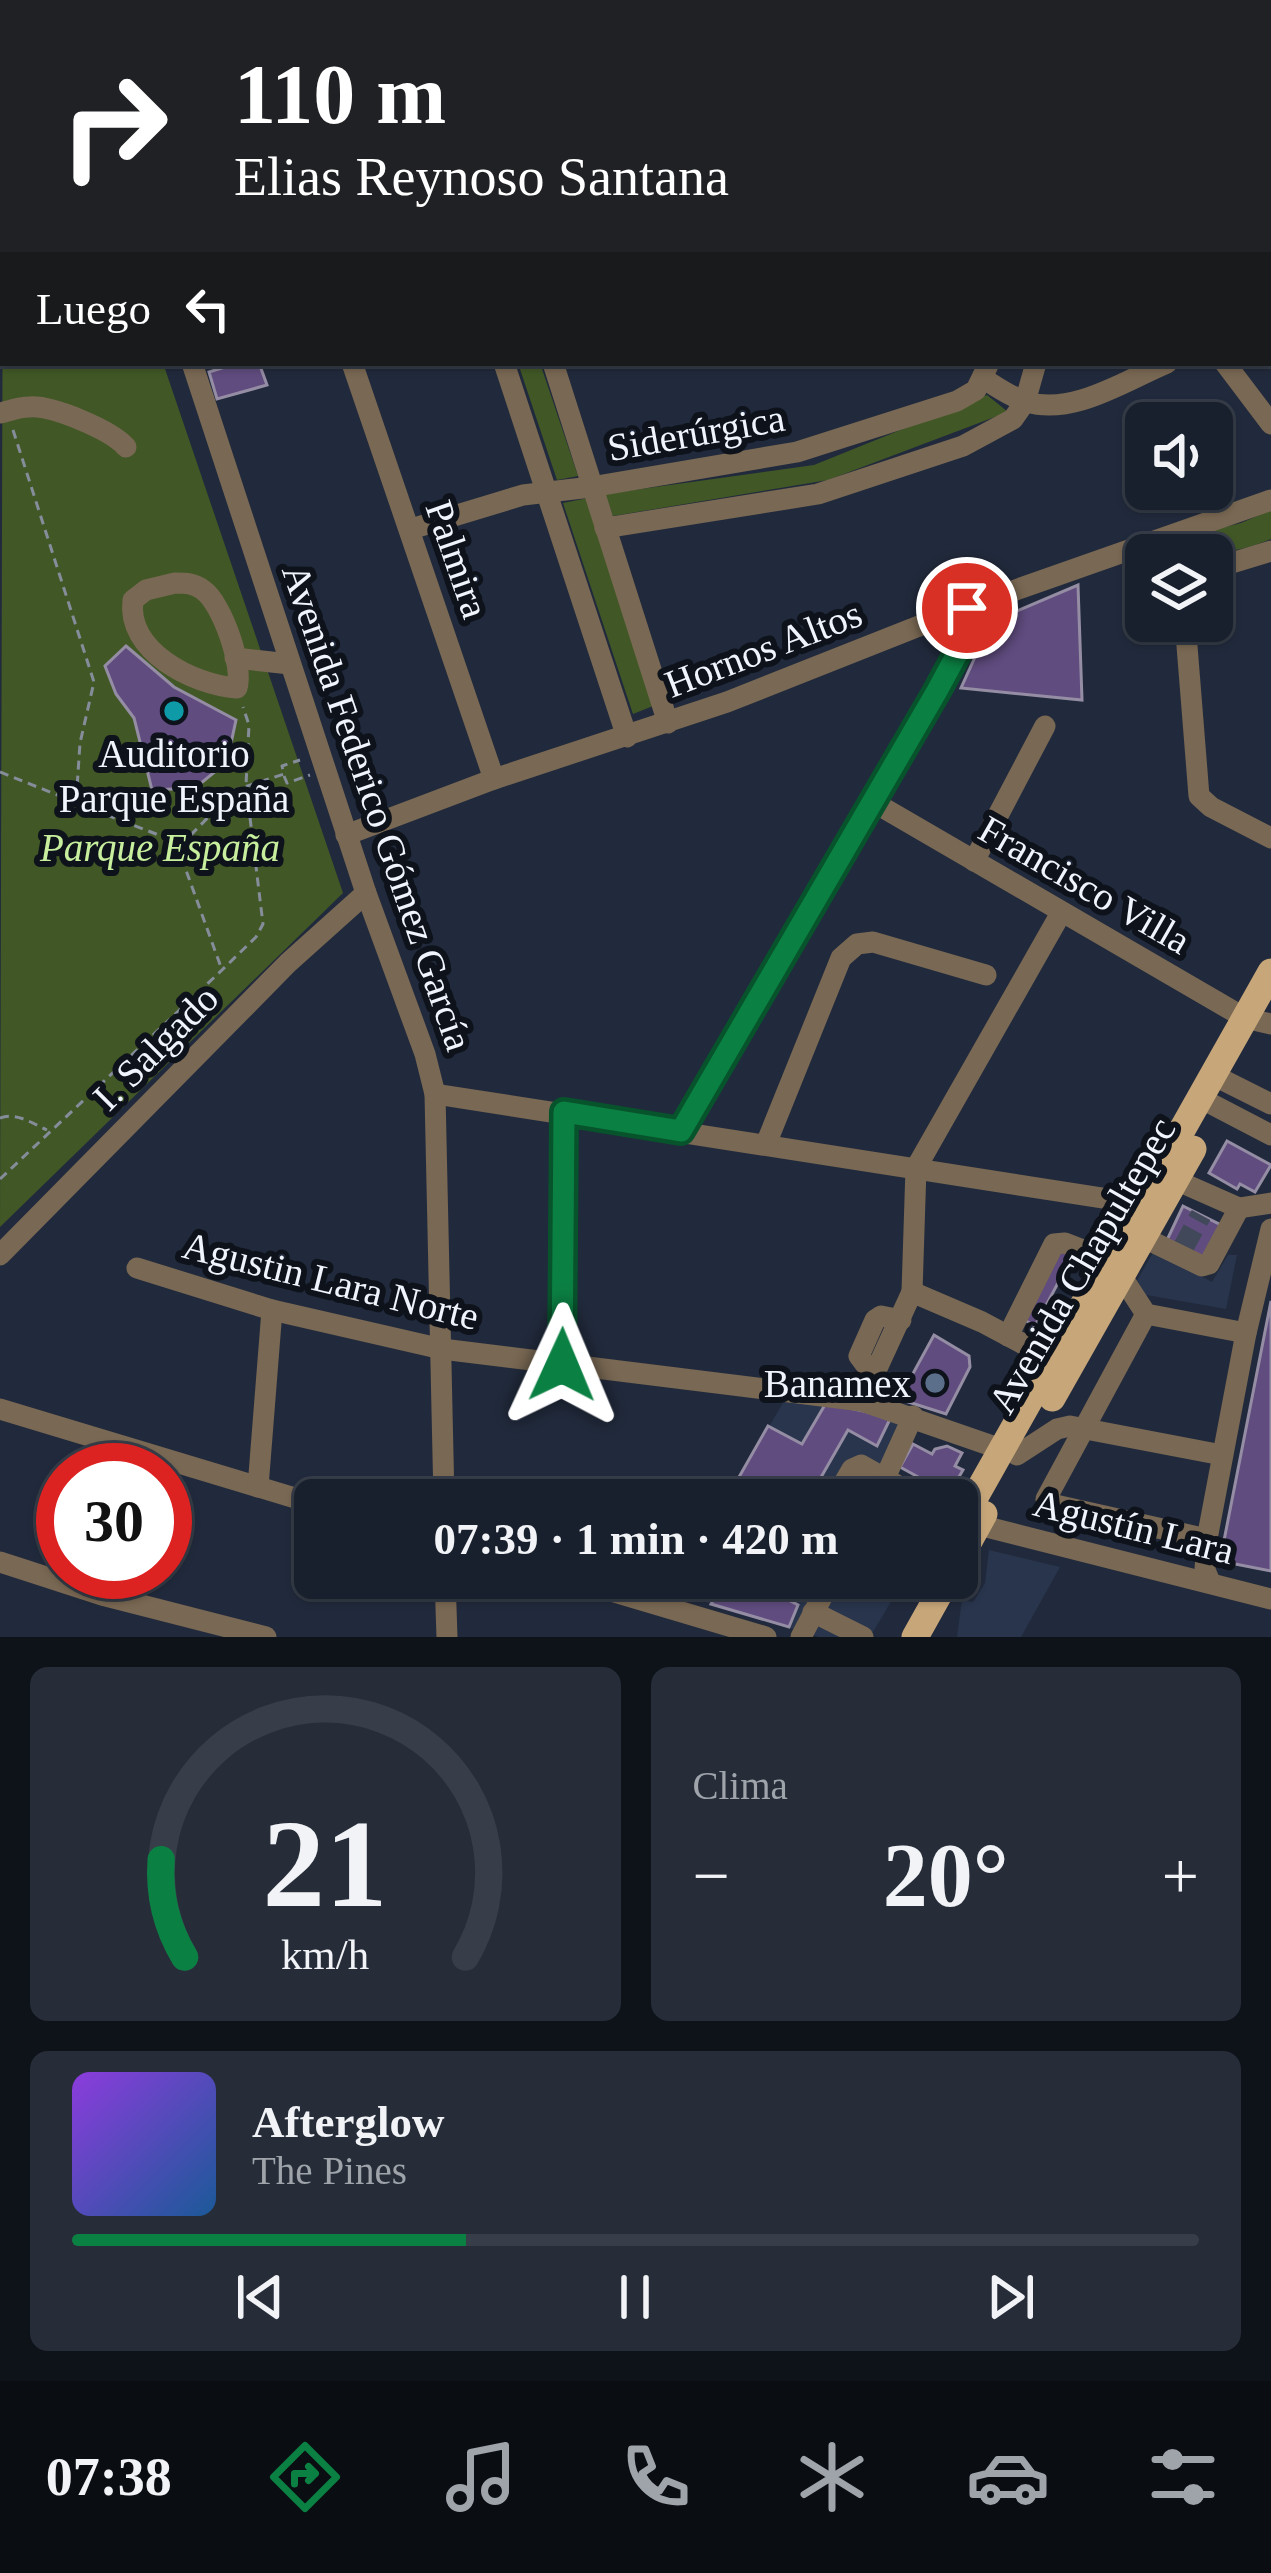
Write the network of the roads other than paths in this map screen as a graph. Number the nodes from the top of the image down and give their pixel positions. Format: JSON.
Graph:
{"nodes":[{"id":1,"x":194,"y":366,"type":"edge"},
{"id":2,"x":353,"y":366,"type":"edge"},
{"id":3,"x":505,"y":366,"type":"edge"},
{"id":4,"x":554,"y":366,"type":"edge"},
{"id":5,"x":1035,"y":366,"type":"edge"},
{"id":6,"x":1160,"y":366,"type":"edge"},
{"id":7,"x":1227,"y":366,"type":"edge"},
{"id":8,"x":987,"y":371,"type":"edge"},
{"id":9,"x":1025,"y":402,"type":"junction"},
{"id":10,"x":4,"y":412,"type":"edge"},
{"id":11,"x":1271,"y":424,"type":"edge"},
{"id":12,"x":126,"y":447,"type":"dead end"},
{"id":13,"x":591,"y":488,"type":"junction"},
{"id":14,"x":546,"y":491,"type":"junction"},
{"id":15,"x":1271,"y":500,"type":"edge"},
{"id":16,"x":605,"y":528,"type":"junction"},
{"id":17,"x":411,"y":529,"type":"junction"},
{"id":18,"x":1271,"y":551,"type":"edge"},
{"id":19,"x":1233,"y":563,"type":"edge"},
{"id":20,"x":967,"y":608,"type":"junction"},
{"id":21,"x":1187,"y":642,"type":"edge"},
{"id":22,"x":292,"y":671,"type":"junction"},
{"id":23,"x":237,"y":673,"type":"junction"},
{"id":24,"x":668,"y":722,"type":"junction"},
{"id":25,"x":1045,"y":725,"type":"dead end"},
{"id":26,"x":627,"y":736,"type":"junction"},
{"id":27,"x":494,"y":779,"type":"junction"},
{"id":28,"x":875,"y":803,"type":"junction"},
{"id":29,"x":346,"y":835,"type":"junction"},
{"id":30,"x":1271,"y":838,"type":"edge"},
{"id":31,"x":974,"y":861,"type":"junction"},
{"id":32,"x":366,"y":893,"type":"junction"},
{"id":33,"x":1061,"y":913,"type":"junction"},
{"id":34,"x":1271,"y":973,"type":"edge"},
{"id":35,"x":986,"y":975,"type":"dead end"},
{"id":36,"x":1262,"y":1018,"type":"edge"},
{"id":37,"x":1214,"y":1091,"type":"junction"},
{"id":38,"x":435,"y":1094,"type":"junction"},
{"id":39,"x":1271,"y":1105,"type":"edge"},
{"id":40,"x":564,"y":1112,"type":"junction"},
{"id":41,"x":681,"y":1131,"type":"junction"},
{"id":42,"x":1271,"y":1135,"type":"edge"},
{"id":43,"x":766,"y":1144,"type":"junction"},
{"id":44,"x":916,"y":1168,"type":"junction"},
{"id":45,"x":1167,"y":1177,"type":"junction"},
{"id":46,"x":1271,"y":1203,"type":"edge"},
{"id":47,"x":1150,"y":1206,"type":"junction"},
{"id":48,"x":1239,"y":1208,"type":"junction"},
{"id":49,"x":1135,"y":1233,"type":"junction"},
{"id":50,"x":1223,"y":1239,"type":"junction"},
{"id":51,"x":1267,"y":1253,"type":"edge"},
{"id":52,"x":0,"y":1255,"type":"edge"},
{"id":53,"x":137,"y":1268,"type":"dead end"},
{"id":54,"x":1115,"y":1269,"type":"junction"},
{"id":55,"x":912,"y":1292,"type":"junction"},
{"id":56,"x":272,"y":1310,"type":"junction"},
{"id":57,"x":1147,"y":1314,"type":"junction"},
{"id":58,"x":1246,"y":1333,"type":"junction"},
{"id":59,"x":1009,"y":1336,"type":"junction"},
{"id":60,"x":442,"y":1349,"type":"junction"},
{"id":61,"x":1061,"y":1364,"type":"junction"},
{"id":62,"x":562,"y":1365,"type":"junction"},
{"id":63,"x":862,"y":1401,"type":"junction"},
{"id":64,"x":0,"y":1409,"type":"edge"},
{"id":65,"x":913,"y":1416,"type":"junction"},
{"id":66,"x":1082,"y":1427,"type":"junction"},
{"id":67,"x":1009,"y":1452,"type":"junction"},
{"id":68,"x":1222,"y":1455,"type":"junction"},
{"id":69,"x":885,"y":1478,"type":"joint"},
{"id":70,"x":444,"y":1479,"type":"edge"},
{"id":71,"x":848,"y":1479,"type":"edge"},
{"id":72,"x":258,"y":1487,"type":"junction"},
{"id":73,"x":294,"y":1498,"type":"edge"},
{"id":74,"x":978,"y":1501,"type":"edge"},
{"id":75,"x":978,"y":1508,"type":"edge"},
{"id":76,"x":978,"y":1526,"type":"edge"},
{"id":77,"x":1203,"y":1538,"type":"junction"},
{"id":78,"x":0,"y":1562,"type":"edge"},
{"id":79,"x":1173,"y":1572,"type":"junction"},
{"id":80,"x":1210,"y":1582,"type":"junction"},
{"id":81,"x":446,"y":1599,"type":"edge"},
{"id":82,"x":638,"y":1599,"type":"edge"},
{"id":83,"x":820,"y":1599,"type":"edge"},
{"id":84,"x":825,"y":1599,"type":"edge"},
{"id":85,"x":919,"y":1599,"type":"edge"},
{"id":86,"x":936,"y":1599,"type":"edge"},
{"id":87,"x":1271,"y":1599,"type":"edge"},
{"id":88,"x":266,"y":1637,"type":"edge"},
{"id":89,"x":447,"y":1637,"type":"edge"},
{"id":90,"x":766,"y":1637,"type":"edge"},
{"id":91,"x":801,"y":1637,"type":"edge"},
{"id":92,"x":863,"y":1637,"type":"edge"},
{"id":93,"x":898,"y":1637,"type":"edge"},
{"id":94,"x":915,"y":1637,"type":"edge"}],
"edges":[{"from":1,"to":22,"type":"street","name":"Avenida Federico Gómez García"},
{"from":2,"to":17,"type":"street","name":"Palmira"},
{"from":3,"to":14,"type":"street"},
{"from":4,"to":13,"type":"street"},
{"from":5,"to":9,"type":"street"},
{"from":6,"to":9,"type":"street"},
{"from":7,"to":11,"type":"street"},
{"from":8,"to":9,"type":"street","name":"Siderúrgica"},
{"from":8,"to":13,"type":"street","name":"Siderúrgica"},
{"from":9,"to":16,"type":"street","name":"Siderúrgica"},
{"from":10,"to":12,"type":"street"},
{"from":13,"to":14,"type":"street","name":"Siderúrgica"},
{"from":13,"to":16,"type":"street"},
{"from":14,"to":17,"type":"street","name":"Siderúrgica"},
{"from":14,"to":26,"type":"street"},
{"from":15,"to":20,"type":"street","name":"Hornos Altos"},
{"from":16,"to":24,"type":"street"},
{"from":17,"to":27,"type":"street","name":"Palmira"},
{"from":18,"to":19,"type":"street"},
{"from":20,"to":24,"type":"street","name":"Hornos Altos"},
{"from":20,"to":28,"type":"street"},
{"from":21,"to":30,"type":"street"},
{"from":22,"to":23,"type":"street"},
{"from":22,"to":29,"type":"street","name":"Avenida Federico Gómez García"},
{"from":23,"to":23,"type":"street"},
{"from":24,"to":26,"type":"street","name":"Hornos Altos"},
{"from":25,"to":31,"type":"street"},
{"from":26,"to":27,"type":"street","name":"Hornos Altos"},
{"from":27,"to":29,"type":"street","name":"Hornos Altos"},
{"from":28,"to":31,"type":"street","name":"Francisco Villa"},
{"from":28,"to":41,"type":"street"},
{"from":29,"to":32,"type":"street","name":"Avenida Federico Gómez García"},
{"from":31,"to":33,"type":"street","name":"Francisco Villa"},
{"from":32,"to":38,"type":"street","name":"Avenida Federico Gómez García"},
{"from":32,"to":52,"type":"street","name":"I. Salgado"},
{"from":33,"to":36,"type":"street","name":"Francisco Villa"},
{"from":33,"to":44,"type":"street"},
{"from":34,"to":36,"type":"main road","name":"Avenida Chapultepec"},
{"from":35,"to":43,"type":"street"},
{"from":36,"to":37,"type":"main road","name":"Avenida Chapultepec"},
{"from":37,"to":39,"type":"street"},
{"from":37,"to":42,"type":"street"},
{"from":37,"to":45,"type":"main road","name":"Avenida Chapultepec"},
{"from":38,"to":40,"type":"street"},
{"from":38,"to":60,"type":"street","name":"Avenida Federico Gómez García"},
{"from":40,"to":41,"type":"street"},
{"from":40,"to":62,"type":"street"},
{"from":41,"to":43,"type":"street"},
{"from":43,"to":44,"type":"street"},
{"from":44,"to":47,"type":"street"},
{"from":44,"to":55,"type":"street"},
{"from":45,"to":47,"type":"main road","name":"Avenida Chapultepec"},
{"from":45,"to":48,"type":"street"},
{"from":46,"to":48,"type":"street"},
{"from":47,"to":49,"type":"main road","name":"Avenida Chapultepec"},
{"from":48,"to":50,"type":"street"},
{"from":49,"to":50,"type":"street"},
{"from":49,"to":54,"type":"main road","name":"Avenida Chapultepec"},
{"from":50,"to":51,"type":"street"},
{"from":51,"to":58,"type":"street"},
{"from":53,"to":56,"type":"street","name":"Agustin Lara Norte"},
{"from":54,"to":57,"type":"street"},
{"from":54,"to":59,"type":"street"},
{"from":54,"to":61,"type":"main road"},
{"from":54,"to":61,"type":"main road","name":"Avenida Chapultepec"},
{"from":55,"to":59,"type":"street"},
{"from":55,"to":63,"type":"street"},
{"from":56,"to":60,"type":"street","name":"Agustin Lara Norte"},
{"from":56,"to":72,"type":"street"},
{"from":57,"to":58,"type":"street"},
{"from":57,"to":66,"type":"street"},
{"from":58,"to":68,"type":"street"},
{"from":59,"to":61,"type":"street"},
{"from":60,"to":62,"type":"street","name":"Agustin Lara Norte"},
{"from":60,"to":70,"type":"street","name":"Avenida Federico Gómez García"},
{"from":61,"to":67,"type":"main road","name":"Avenida Chapultepec"},
{"from":62,"to":63,"type":"street","name":"Agustin Lara Norte"},
{"from":63,"to":65,"type":"street","name":"Agustin Lara Norte"},
{"from":64,"to":72,"type":"street"},
{"from":65,"to":67,"type":"street","name":"Agustin Lara Norte"},
{"from":65,"to":69,"type":"street"},
{"from":66,"to":67,"type":"street"},
{"from":66,"to":68,"type":"street"},
{"from":66,"to":77,"type":"street"},
{"from":67,"to":74,"type":"main road"},
{"from":67,"to":75,"type":"main road","name":"Avenida Chapultepec"},
{"from":68,"to":77,"type":"street"},
{"from":69,"to":71,"type":"street"},
{"from":72,"to":73,"type":"street"},
{"from":76,"to":79,"type":"street","name":"Agustín Lara"},
{"from":77,"to":79,"type":"street"},
{"from":77,"to":80,"type":"street"},
{"from":78,"to":88,"type":"street"},
{"from":79,"to":80,"type":"street","name":"Agustín Lara"},
{"from":80,"to":87,"type":"street","name":"Agustín Lara"},
{"from":81,"to":89,"type":"street"},
{"from":82,"to":90,"type":"street"},
{"from":83,"to":91,"type":"street"},
{"from":84,"to":92,"type":"street"},
{"from":85,"to":93,"type":"main road"},
{"from":86,"to":94,"type":"main road"}]}
